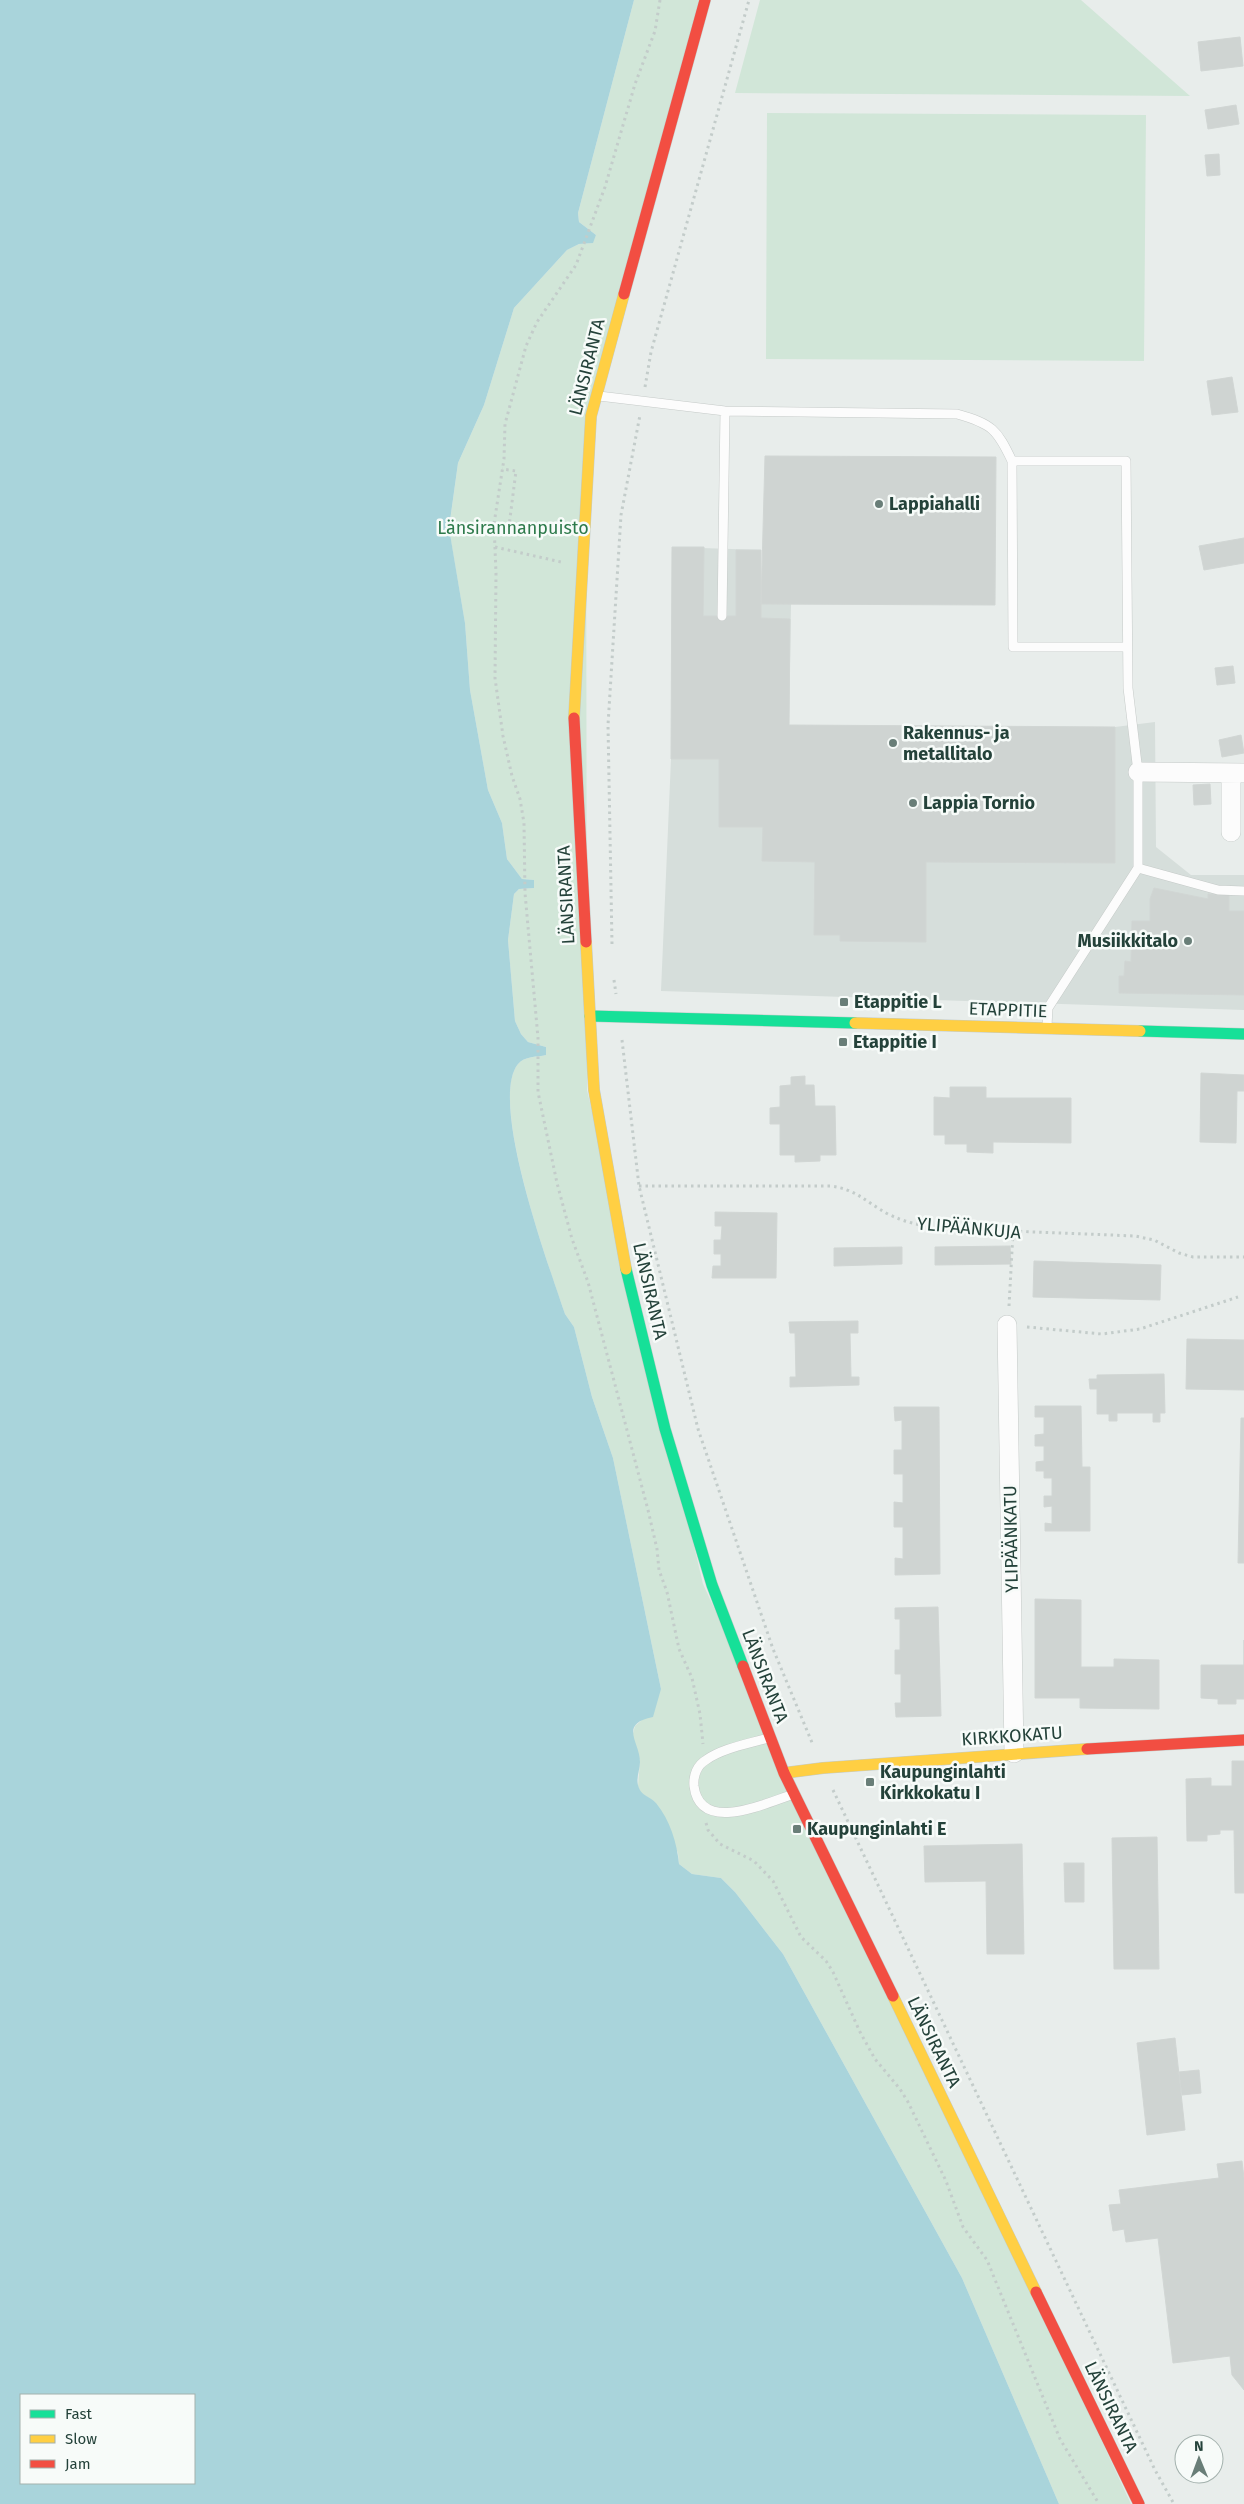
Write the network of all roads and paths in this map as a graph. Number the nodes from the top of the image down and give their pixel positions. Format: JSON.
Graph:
{"nodes":[{"id":1,"x":660,"y":0,"type":"edge"},
{"id":2,"x":705,"y":0,"type":"edge"},
{"id":3,"x":749,"y":0,"type":"edge"},
{"id":4,"x":596,"y":395,"type":"junction"},
{"id":5,"x":643,"y":401,"type":"junction"},
{"id":6,"x":725,"y":411,"type":"junction"},
{"id":7,"x":1012,"y":462,"type":"junction"},
{"id":8,"x":502,"y":469,"type":"junction"},
{"id":9,"x":494,"y":524,"type":"junction"},
{"id":10,"x":495,"y":547,"type":"junction"},
{"id":11,"x":583,"y":567,"type":"junction"},
{"id":12,"x":722,"y":616,"type":"dead end"},
{"id":13,"x":1126,"y":646,"type":"junction"},
{"id":14,"x":1138,"y":772,"type":"junction"},
{"id":15,"x":1238,"y":773,"type":"edge"},
{"id":16,"x":1231,"y":832,"type":"dead end"},
{"id":17,"x":1138,"y":868,"type":"junction"},
{"id":18,"x":1244,"y":891,"type":"edge"},
{"id":19,"x":612,"y":949,"type":"dead end"},
{"id":20,"x":613,"y":972,"type":"dead end"},
{"id":21,"x":590,"y":1016,"type":"junction"},
{"id":22,"x":619,"y":1016,"type":"junction"},
{"id":23,"x":1047,"y":1028,"type":"junction"},
{"id":24,"x":1244,"y":1034,"type":"edge"},
{"id":25,"x":639,"y":1186,"type":"junction"},
{"id":26,"x":1013,"y":1232,"type":"junction"},
{"id":27,"x":1244,"y":1257,"type":"edge"},
{"id":28,"x":1238,"y":1297,"type":"dead end"},
{"id":29,"x":1007,"y":1325,"type":"junction"},
{"id":30,"x":770,"y":1737,"type":"junction"},
{"id":31,"x":1244,"y":1740,"type":"edge"},
{"id":32,"x":1014,"y":1753,"type":"junction"},
{"id":33,"x":706,"y":1760,"type":"junction"},
{"id":34,"x":823,"y":1768,"type":"junction"},
{"id":35,"x":784,"y":1773,"type":"junction"},
{"id":36,"x":794,"y":1794,"type":"junction"},
{"id":37,"x":702,"y":1806,"type":"junction"},
{"id":38,"x":1099,"y":2504,"type":"edge"},
{"id":39,"x":1139,"y":2504,"type":"edge"},
{"id":40,"x":1174,"y":2504,"type":"edge"}],
"edges":[{"from":1,"to":8,"type":"path"},
{"from":2,"to":4,"type":"street","name":"LÄNSIRANTA"},
{"from":3,"to":5,"type":"path"},
{"from":4,"to":5,"type":"lane"},
{"from":4,"to":11,"type":"street","name":"LÄNSIRANTA"},
{"from":5,"to":6,"type":"lane"},
{"from":5,"to":19,"type":"path"},
{"from":6,"to":7,"type":"lane"},
{"from":6,"to":12,"type":"lane"},
{"from":7,"to":13,"type":"lane"},
{"from":7,"to":13,"type":"lane"},
{"from":8,"to":9,"type":"path"},
{"from":8,"to":9,"type":"path"},
{"from":9,"to":10,"type":"path"},
{"from":10,"to":11,"type":"path"},
{"from":10,"to":33,"type":"path"},
{"from":11,"to":21,"type":"street","name":"LÄNSIRANTA"},
{"from":13,"to":14,"type":"lane"},
{"from":14,"to":15,"type":"street"},
{"from":14,"to":17,"type":"lane"},
{"from":15,"to":16,"type":"street"},
{"from":17,"to":18,"type":"lane"},
{"from":17,"to":23,"type":"lane"},
{"from":20,"to":22,"type":"path"},
{"from":21,"to":22,"type":"street","name":"ETAPPITIE"},
{"from":21,"to":30,"type":"street","name":"LÄNSIRANTA"},
{"from":22,"to":23,"type":"street","name":"ETAPPITIE"},
{"from":22,"to":25,"type":"path"},
{"from":23,"to":24,"type":"street","name":"ETAPPITIE"},
{"from":25,"to":26,"type":"path","name":"YLIPÄÄNKUJA"},
{"from":25,"to":34,"type":"path"},
{"from":26,"to":27,"type":"path","name":"YLIPÄÄNKUJA"},
{"from":26,"to":29,"type":"path"},
{"from":28,"to":29,"type":"path"},
{"from":29,"to":32,"type":"street","name":"YLIPÄÄNKATU"},
{"from":30,"to":33,"type":"lane"},
{"from":30,"to":35,"type":"street","name":"LÄNSIRANTA"},
{"from":31,"to":32,"type":"street","name":"KIRKKOKATU"},
{"from":32,"to":34,"type":"street","name":"KIRKKOKATU"},
{"from":33,"to":37,"type":"lane"},
{"from":34,"to":35,"type":"street","name":"KIRKKOKATU"},
{"from":34,"to":40,"type":"path"},
{"from":35,"to":36,"type":"street","name":"LÄNSIRANTA"},
{"from":36,"to":37,"type":"lane"},
{"from":36,"to":39,"type":"street","name":"LÄNSIRANTA"},
{"from":37,"to":38,"type":"path"}]}
